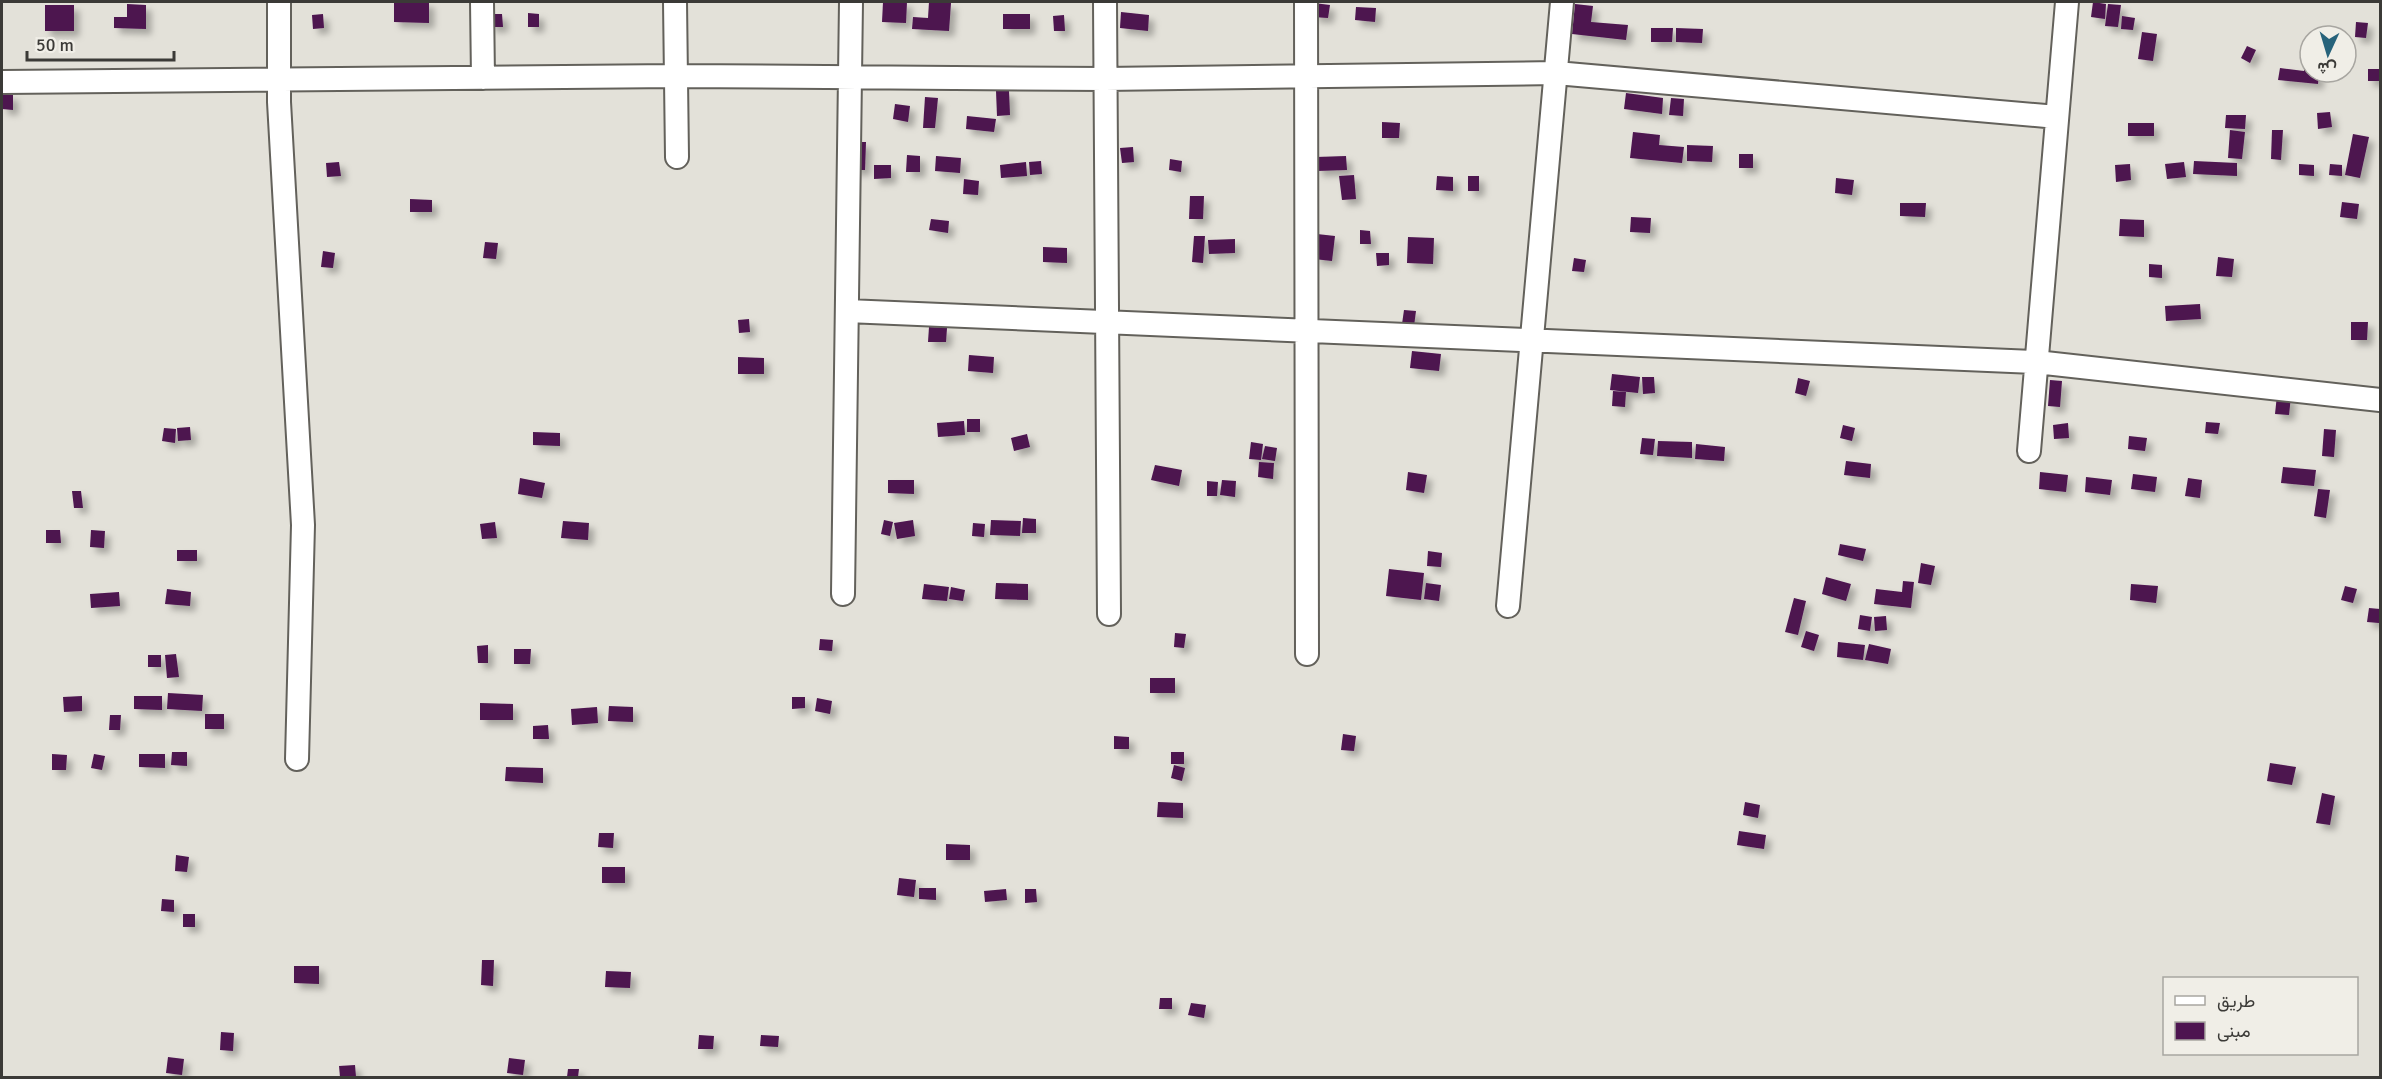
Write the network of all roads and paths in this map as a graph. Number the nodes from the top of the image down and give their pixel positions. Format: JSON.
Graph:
{"nodes":[{"id":1,"x":279,"y":2,"type":"edge"},
{"id":2,"x":482,"y":2,"type":"edge"},
{"id":3,"x":675,"y":2,"type":"edge"},
{"id":4,"x":851,"y":2,"type":"edge"},
{"id":5,"x":1105,"y":2,"type":"edge"},
{"id":6,"x":1306,"y":2,"type":"edge"},
{"id":7,"x":1562,"y":2,"type":"edge"},
{"id":8,"x":2067,"y":2,"type":"edge"},
{"id":9,"x":1556,"y":73,"type":"junction"},
{"id":10,"x":676,"y":76,"type":"junction"},
{"id":11,"x":1306,"y":76,"type":"junction"},
{"id":12,"x":850,"y":77,"type":"junction"},
{"id":13,"x":483,"y":78,"type":"junction"},
{"id":14,"x":1105,"y":79,"type":"junction"},
{"id":15,"x":279,"y":81,"type":"junction"},
{"id":16,"x":2,"y":82,"type":"edge"},
{"id":17,"x":2057,"y":117,"type":"junction"},
{"id":18,"x":677,"y":157,"type":"dead end"},
{"id":19,"x":847,"y":311,"type":"junction"},
{"id":20,"x":1107,"y":322,"type":"junction"},
{"id":21,"x":1307,"y":330,"type":"junction"},
{"id":22,"x":1532,"y":340,"type":"junction"},
{"id":23,"x":2036,"y":362,"type":"junction"},
{"id":24,"x":2380,"y":400,"type":"edge"},
{"id":25,"x":2029,"y":451,"type":"dead end"},
{"id":26,"x":843,"y":594,"type":"dead end"},
{"id":27,"x":1508,"y":606,"type":"dead end"},
{"id":28,"x":1109,"y":614,"type":"dead end"},
{"id":29,"x":1307,"y":654,"type":"dead end"},
{"id":30,"x":297,"y":759,"type":"dead end"}],
"edges":[{"from":1,"to":15,"type":"street"},
{"from":2,"to":13,"type":"street"},
{"from":3,"to":10,"type":"street"},
{"from":4,"to":12,"type":"street"},
{"from":5,"to":14,"type":"street"},
{"from":6,"to":11,"type":"street"},
{"from":7,"to":9,"type":"street"},
{"from":8,"to":17,"type":"street"},
{"from":9,"to":11,"type":"street"},
{"from":9,"to":17,"type":"street"},
{"from":9,"to":22,"type":"street"},
{"from":10,"to":12,"type":"street"},
{"from":10,"to":13,"type":"street"},
{"from":10,"to":18,"type":"street"},
{"from":11,"to":14,"type":"street"},
{"from":11,"to":21,"type":"street"},
{"from":12,"to":14,"type":"street"},
{"from":12,"to":19,"type":"street"},
{"from":13,"to":15,"type":"street"},
{"from":14,"to":20,"type":"street"},
{"from":15,"to":16,"type":"street"},
{"from":15,"to":30,"type":"street"},
{"from":17,"to":23,"type":"street"},
{"from":19,"to":20,"type":"street"},
{"from":19,"to":26,"type":"street"},
{"from":20,"to":21,"type":"street"},
{"from":20,"to":28,"type":"street"},
{"from":21,"to":22,"type":"street"},
{"from":21,"to":29,"type":"street"},
{"from":22,"to":23,"type":"street"},
{"from":22,"to":27,"type":"street"},
{"from":23,"to":24,"type":"street"},
{"from":23,"to":25,"type":"street"}]}
